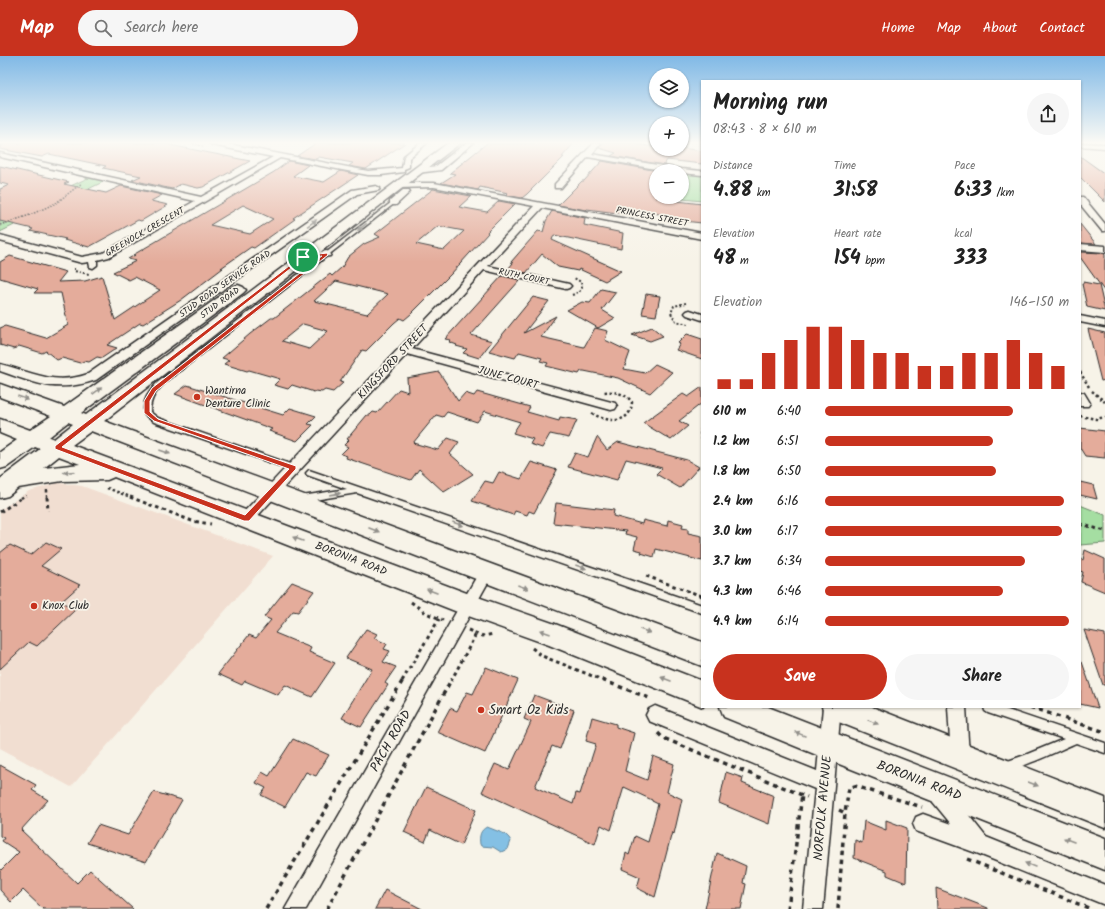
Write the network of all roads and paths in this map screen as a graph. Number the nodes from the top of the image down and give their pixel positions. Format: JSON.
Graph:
{"nodes":[{"id":1,"x":83,"y":183,"type":"edge"},
{"id":2,"x":125,"y":183,"type":"edge"},
{"id":3,"x":233,"y":183,"type":"edge"},
{"id":4,"x":390,"y":183,"type":"edge"},
{"id":5,"x":398,"y":183,"type":"edge"},
{"id":6,"x":430,"y":183,"type":"edge"},
{"id":7,"x":561,"y":183,"type":"edge"},
{"id":8,"x":434,"y":185,"type":"junction"},
{"id":9,"x":397,"y":186,"type":"junction"},
{"id":10,"x":558,"y":186,"type":"dead end"},
{"id":11,"x":376,"y":188,"type":"junction"},
{"id":12,"x":203,"y":200,"type":"junction"},
{"id":13,"x":1081,"y":200,"type":"edge"},
{"id":14,"x":393,"y":203,"type":"junction"},
{"id":15,"x":539,"y":206,"type":"junction"},
{"id":16,"x":0,"y":225,"type":"edge"},
{"id":17,"x":1105,"y":229,"type":"edge"},
{"id":18,"x":701,"y":236,"type":"edge"},
{"id":19,"x":0,"y":238,"type":"edge"},
{"id":20,"x":1081,"y":247,"type":"edge"},
{"id":21,"x":1105,"y":249,"type":"edge"},
{"id":22,"x":327,"y":254,"type":"junction"},
{"id":23,"x":303,"y":257,"type":"junction"},
{"id":24,"x":482,"y":267,"type":"junction"},
{"id":25,"x":566,"y":286,"type":"dead end"},
{"id":26,"x":690,"y":313,"type":"dead end"},
{"id":27,"x":701,"y":317,"type":"edge"},
{"id":28,"x":1081,"y":319,"type":"edge"},
{"id":29,"x":1105,"y":324,"type":"edge"},
{"id":30,"x":404,"y":350,"type":"junction"},
{"id":31,"x":124,"y":356,"type":"junction"},
{"id":32,"x":0,"y":367,"type":"edge"},
{"id":33,"x":1081,"y":374,"type":"edge"},
{"id":34,"x":116,"y":378,"type":"junction"},
{"id":35,"x":0,"y":390,"type":"edge"},
{"id":36,"x":1105,"y":402,"type":"edge"},
{"id":37,"x":611,"y":406,"type":"dead end"},
{"id":38,"x":66,"y":414,"type":"junction"},
{"id":39,"x":1081,"y":416,"type":"edge"},
{"id":40,"x":1105,"y":416,"type":"edge"},
{"id":41,"x":89,"y":423,"type":"junction"},
{"id":42,"x":0,"y":427,"type":"edge"},
{"id":43,"x":32,"y":438,"type":"junction"},
{"id":44,"x":57,"y":447,"type":"junction"},
{"id":45,"x":0,"y":462,"type":"edge"},
{"id":46,"x":294,"y":468,"type":"junction"},
{"id":47,"x":122,"y":472,"type":"junction"},
{"id":48,"x":310,"y":473,"type":"dead end"},
{"id":49,"x":47,"y":485,"type":"dead end"},
{"id":50,"x":100,"y":485,"type":"dead end"},
{"id":51,"x":6,"y":486,"type":"edge"},
{"id":52,"x":357,"y":490,"type":"junction"},
{"id":53,"x":272,"y":491,"type":"junction"},
{"id":54,"x":28,"y":494,"type":"dead end"},
{"id":55,"x":296,"y":500,"type":"junction"},
{"id":56,"x":48,"y":511,"type":"dead end"},
{"id":57,"x":0,"y":512,"type":"edge"},
{"id":58,"x":246,"y":519,"type":"junction"},
{"id":59,"x":1081,"y":524,"type":"edge"},
{"id":60,"x":218,"y":525,"type":"dead end"},
{"id":61,"x":1105,"y":531,"type":"edge"},
{"id":62,"x":486,"y":573,"type":"junction"},
{"id":63,"x":405,"y":598,"type":"dead end"},
{"id":64,"x":701,"y":609,"type":"edge"},
{"id":65,"x":467,"y":617,"type":"junction"},
{"id":66,"x":439,"y":619,"type":"junction"},
{"id":67,"x":447,"y":622,"type":"dead end"},
{"id":68,"x":476,"y":634,"type":"junction"},
{"id":69,"x":499,"y":634,"type":"dead end"},
{"id":70,"x":527,"y":645,"type":"dead end"},
{"id":71,"x":701,"y":654,"type":"edge"},
{"id":72,"x":701,"y":694,"type":"edge"},
{"id":73,"x":736,"y":708,"type":"edge"},
{"id":74,"x":832,"y":708,"type":"edge"},
{"id":75,"x":838,"y":708,"type":"edge"},
{"id":76,"x":957,"y":708,"type":"edge"},
{"id":77,"x":988,"y":708,"type":"dead end"},
{"id":78,"x":1033,"y":708,"type":"edge"},
{"id":79,"x":657,"y":715,"type":"junction"},
{"id":80,"x":1105,"y":732,"type":"edge"},
{"id":81,"x":1076,"y":738,"type":"junction"},
{"id":82,"x":828,"y":746,"type":"junction"},
{"id":83,"x":1105,"y":748,"type":"edge"},
{"id":84,"x":960,"y":757,"type":"junction"},
{"id":85,"x":994,"y":769,"type":"junction"},
{"id":86,"x":825,"y":784,"type":"junction"},
{"id":87,"x":802,"y":794,"type":"junction"},
{"id":88,"x":808,"y":797,"type":"dead end"},
{"id":89,"x":928,"y":807,"type":"junction"},
{"id":90,"x":835,"y":809,"type":"dead end"},
{"id":91,"x":845,"y":813,"type":"junction"},
{"id":92,"x":1105,"y":813,"type":"edge"},
{"id":93,"x":972,"y":851,"type":"junction"},
{"id":94,"x":1105,"y":854,"type":"edge"},
{"id":95,"x":1105,"y":895,"type":"edge"},
{"id":96,"x":266,"y":909,"type":"edge"},
{"id":97,"x":295,"y":909,"type":"edge"},
{"id":98,"x":326,"y":909,"type":"edge"},
{"id":99,"x":788,"y":909,"type":"edge"},
{"id":100,"x":813,"y":909,"type":"edge"},
{"id":101,"x":838,"y":909,"type":"edge"},
{"id":102,"x":1090,"y":909,"type":"edge"}],
"edges":[{"from":1,"to":16,"type":"path"},
{"from":2,"to":12,"type":"street"},
{"from":3,"to":12,"type":"street","name":"GREENOCK CRESCENT"},
{"from":4,"to":9,"type":"street","name":"PRINCESS STREET"},
{"from":5,"to":9,"type":"main road","name":"STUD ROAD"},
{"from":6,"to":8,"type":"street","name":"PRINCESS STREET"},
{"from":7,"to":10,"type":"street"},
{"from":8,"to":9,"type":"street","name":"PRINCESS STREET"},
{"from":8,"to":15,"type":"street","name":"PRINCESS STREET"},
{"from":9,"to":11,"type":"main road","name":"STUD ROAD"},
{"from":9,"to":14,"type":"street"},
{"from":9,"to":14,"type":"street"},
{"from":9,"to":23,"type":"main road","name":"STUD ROAD"},
{"from":31,"to":11,"type":"street","name":"STUD ROAD SERVICE ROAD","one_way":true},
{"from":11,"to":34,"type":"main road","name":"STUD ROAD"},
{"from":12,"to":19,"type":"street","name":"GREENOCK CRESCENT"},
{"from":13,"to":17,"type":"street"},
{"from":14,"to":22,"type":"lane","one_way":true},
{"from":15,"to":18,"type":"street","name":"PRINCESS STREET"},
{"from":15,"to":24,"type":"street","name":"KINGSFORD STREET"},
{"from":20,"to":21,"type":"street"},
{"from":22,"to":23,"type":"street"},
{"from":22,"to":46,"type":"lane"},
{"from":23,"to":41,"type":"main road","name":"STUD ROAD"},
{"from":24,"to":25,"type":"street","name":"RUTH COURT"},
{"from":24,"to":30,"type":"street","name":"KINGSFORD STREET"},
{"from":26,"to":27,"type":"street"},
{"from":28,"to":29,"type":"street"},
{"from":30,"to":37,"type":"street","name":"JUNE COURT"},
{"from":30,"to":46,"type":"street","name":"KINGSFORD STREET"},
{"from":31,"to":32,"type":"street","name":"STUD ROAD SERVICE ROAD"},
{"from":31,"to":34,"type":"street"},
{"from":33,"to":36,"type":"path"},
{"from":38,"to":34,"type":"main road","name":"STUD ROAD","one_way":true},
{"from":35,"to":38,"type":"main road","one_way":true},
{"from":38,"to":41,"type":"main road"},
{"from":38,"to":43,"type":"main road","name":"STUD ROAD"},
{"from":39,"to":40,"type":"path"},
{"from":41,"to":44,"type":"main road","name":"STUD ROAD"},
{"from":41,"to":53,"type":"main road","one_way":true},
{"from":42,"to":43,"type":"main road","name":"BORONIA ROAD"},
{"from":43,"to":44,"type":"main road","name":"BORONIA ROAD"},
{"from":43,"to":45,"type":"main road","name":"STUD ROAD"},
{"from":44,"to":47,"type":"main road","name":"BORONIA ROAD"},
{"from":44,"to":51,"type":"main road","name":"STUD ROAD"},
{"from":46,"to":53,"type":"street","name":"KINGSFORD STREET"},
{"from":47,"to":51,"type":"main road","one_way":true},
{"from":47,"to":58,"type":"main road","name":"BORONIA ROAD"},
{"from":48,"to":52,"type":"lane"},
{"from":49,"to":56,"type":"path"},
{"from":50,"to":60,"type":"path"},
{"from":55,"to":52,"type":"lane","one_way":true},
{"from":52,"to":64,"type":"lane","one_way":true},
{"from":53,"to":55,"type":"main road"},
{"from":53,"to":58,"type":"street","name":"KINGSFORD STREET"},
{"from":54,"to":57,"type":"path"},
{"from":55,"to":62,"type":"main road","one_way":true},
{"from":65,"to":58,"type":"main road","name":"BORONIA ROAD","one_way":true},
{"from":59,"to":61,"type":"path"},
{"from":62,"to":65,"type":"street","name":"PACH ROAD"},
{"from":62,"to":71,"type":"main road","one_way":true},
{"from":63,"to":66,"type":"path"},
{"from":65,"to":68,"type":"path"},
{"from":72,"to":65,"type":"main road","name":"BORONIA ROAD","one_way":true},
{"from":65,"to":97,"type":"street","name":"PACH ROAD"},
{"from":66,"to":67,"type":"path"},
{"from":66,"to":96,"type":"path"},
{"from":68,"to":69,"type":"path"},
{"from":68,"to":98,"type":"path"},
{"from":70,"to":79,"type":"path"},
{"from":82,"to":73,"type":"main road","name":"BORONIA ROAD","one_way":true},
{"from":74,"to":82,"type":"street","name":"NORFOLK AVENUE"},
{"from":75,"to":84,"type":"main road","one_way":true},
{"from":76,"to":84,"type":"street"},
{"from":77,"to":81,"type":"lane"},
{"from":78,"to":80,"type":"path"},
{"from":79,"to":86,"type":"street"},
{"from":79,"to":87,"type":"path"},
{"from":81,"to":83,"type":"lane"},
{"from":81,"to":85,"type":"lane"},
{"from":82,"to":86,"type":"street","name":"NORFOLK AVENUE"},
{"from":82,"to":89,"type":"main road","name":"BORONIA ROAD"},
{"from":84,"to":85,"type":"main road"},
{"from":85,"to":92,"type":"main road","one_way":true},
{"from":86,"to":100,"type":"street","name":"NORFOLK AVENUE"},
{"from":87,"to":88,"type":"path"},
{"from":87,"to":99,"type":"path"},
{"from":89,"to":91,"type":"path"},
{"from":89,"to":93,"type":"street"},
{"from":89,"to":93,"type":"street"},
{"from":94,"to":89,"type":"main road","name":"BORONIA ROAD","one_way":true},
{"from":90,"to":91,"type":"path"},
{"from":91,"to":101,"type":"path"},
{"from":95,"to":93,"type":"street","one_way":true},
{"from":93,"to":102,"type":"path"}]}
